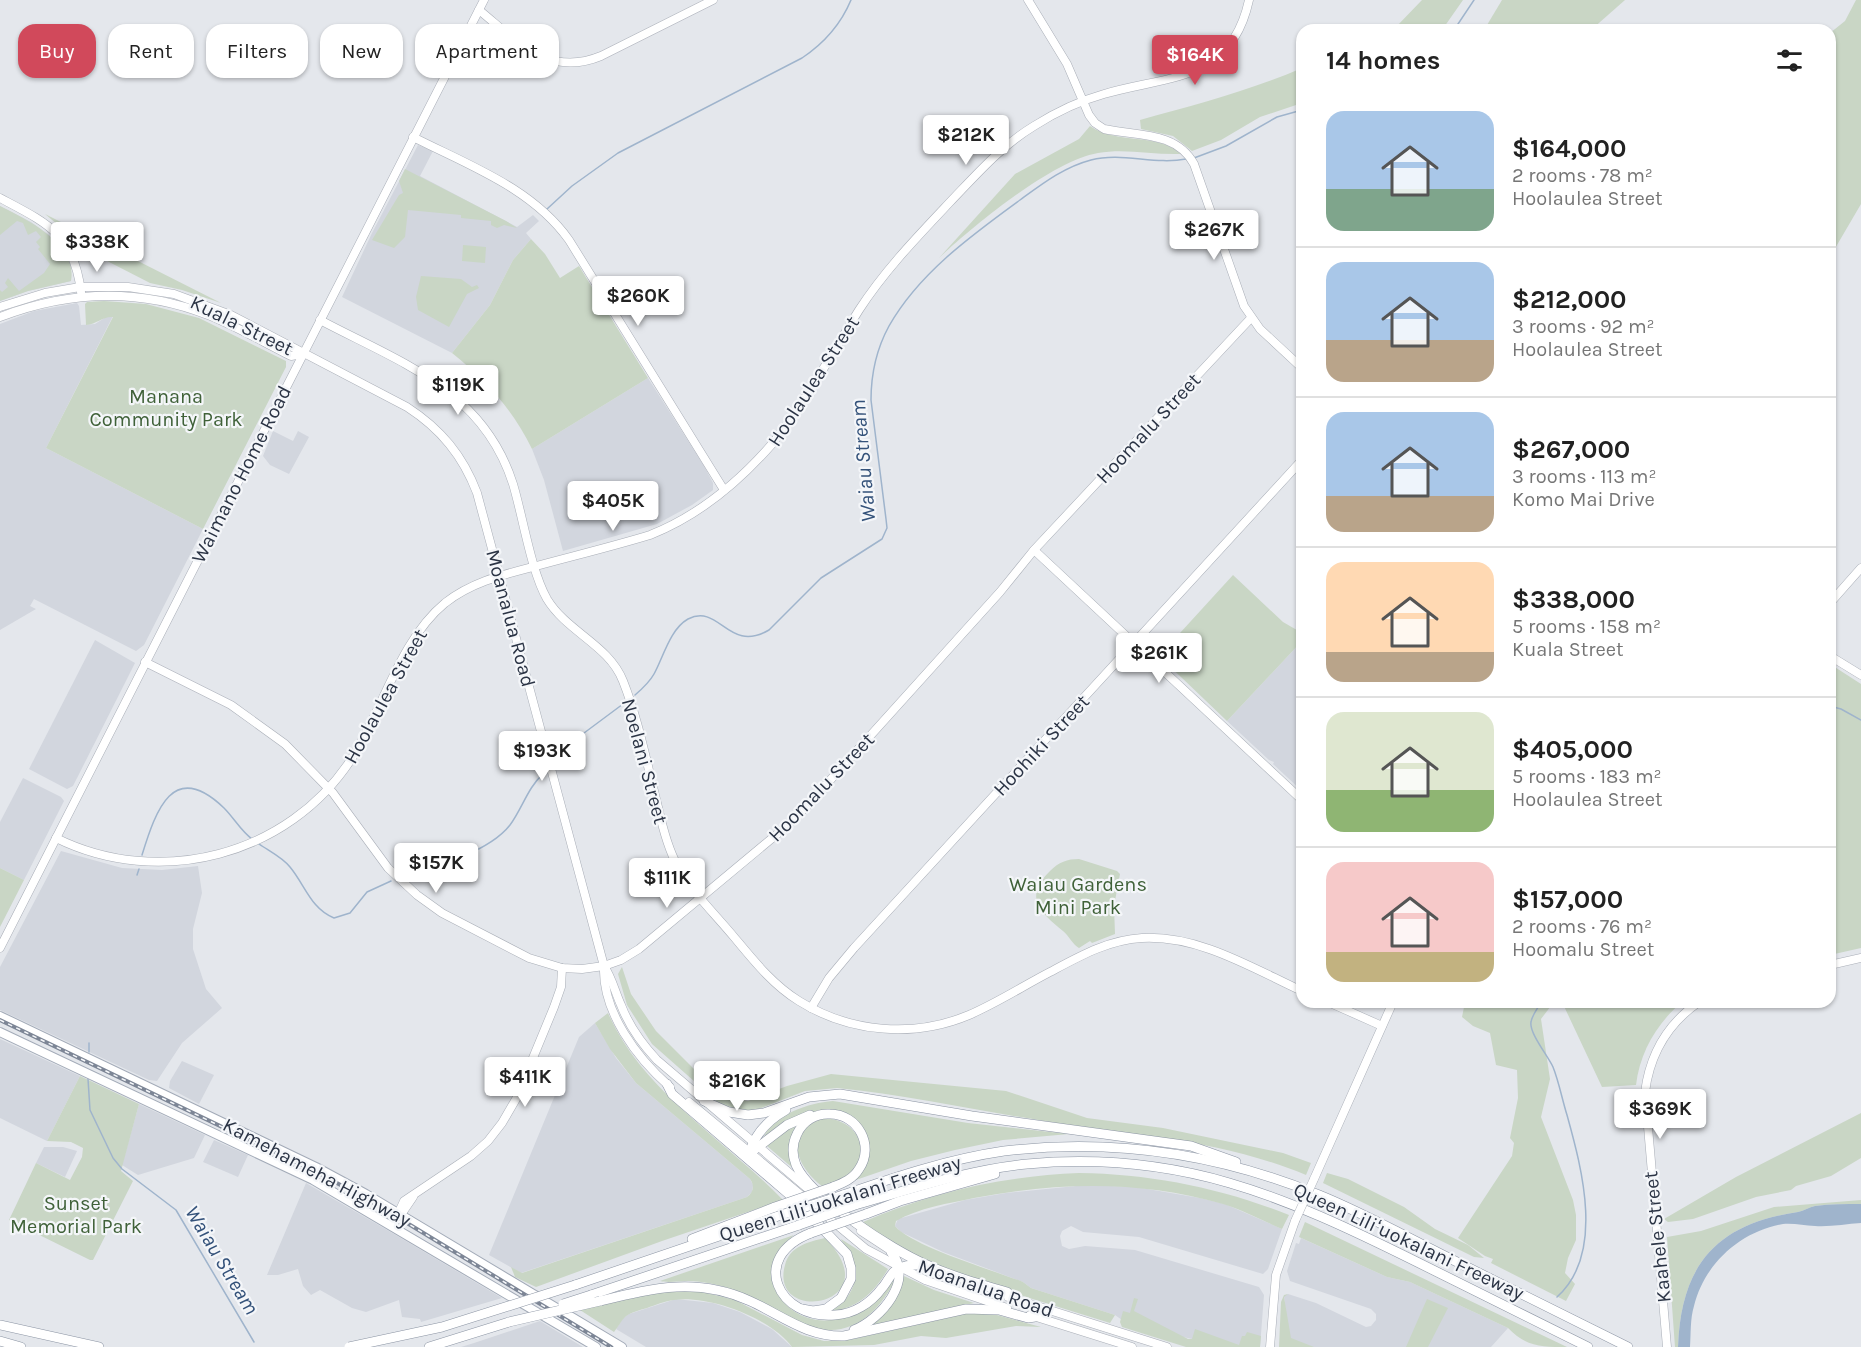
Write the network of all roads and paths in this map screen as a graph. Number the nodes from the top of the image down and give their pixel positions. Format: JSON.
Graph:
{"nodes":[{"id":1,"x":484,"y":0,"type":"edge"},
{"id":2,"x":713,"y":0,"type":"edge"},
{"id":3,"x":1028,"y":0,"type":"edge"},
{"id":4,"x":1249,"y":0,"type":"edge"},
{"id":5,"x":479,"y":10,"type":"junction"},
{"id":6,"x":1083,"y":101,"type":"junction"},
{"id":7,"x":413,"y":137,"type":"junction"},
{"id":8,"x":0,"y":198,"type":"edge"},
{"id":9,"x":80,"y":287,"type":"junction"},
{"id":10,"x":81,"y":297,"type":"junction"},
{"id":11,"x":0,"y":307,"type":"edge"},
{"id":12,"x":0,"y":317,"type":"edge"},
{"id":13,"x":1251,"y":318,"type":"junction"},
{"id":14,"x":320,"y":320,"type":"junction"},
{"id":15,"x":303,"y":354,"type":"junction"},
{"id":16,"x":1296,"y":362,"type":"edge"},
{"id":17,"x":1296,"y":467,"type":"edge"},
{"id":18,"x":724,"y":490,"type":"junction"},
{"id":19,"x":1034,"y":550,"type":"junction"},
{"id":20,"x":535,"y":566,"type":"junction"},
{"id":21,"x":1861,"y":568,"type":"edge"},
{"id":22,"x":500,"y":576,"type":"junction"},
{"id":23,"x":1836,"y":596,"type":"edge"},
{"id":24,"x":1134,"y":643,"type":"junction"},
{"id":25,"x":1836,"y":660,"type":"edge"},
{"id":26,"x":145,"y":662,"type":"junction"},
{"id":27,"x":1861,"y":675,"type":"edge"},
{"id":28,"x":328,"y":788,"type":"junction"},
{"id":29,"x":1296,"y":794,"type":"edge"},
{"id":30,"x":56,"y":838,"type":"junction"},
{"id":31,"x":701,"y":898,"type":"junction"},
{"id":32,"x":0,"y":948,"type":"edge"},
{"id":33,"x":1861,"y":958,"type":"edge"},
{"id":34,"x":1836,"y":964,"type":"edge"},
{"id":35,"x":604,"y":966,"type":"junction"},
{"id":36,"x":562,"y":968,"type":"junction"},
{"id":37,"x":1296,"y":988,"type":"edge"},
{"id":38,"x":811,"y":1008,"type":"junction"},
{"id":39,"x":1342,"y":1008,"type":"edge"},
{"id":40,"x":1390,"y":1008,"type":"edge"},
{"id":41,"x":1692,"y":1008,"type":"edge"},
{"id":42,"x":0,"y":1018,"type":"edge"},
{"id":43,"x":1382,"y":1026,"type":"junction"},
{"id":44,"x":0,"y":1032,"type":"edge"},
{"id":45,"x":667,"y":1084,"type":"junction"},
{"id":46,"x":800,"y":1100,"type":"junction"},
{"id":47,"x":704,"y":1101,"type":"junction"},
{"id":48,"x":826,"y":1113,"type":"junction"},
{"id":49,"x":756,"y":1145,"type":"junction"},
{"id":50,"x":750,"y":1154,"type":"junction"},
{"id":51,"x":1026,"y":1164,"type":"junction"},
{"id":52,"x":1257,"y":1172,"type":"junction"},
{"id":53,"x":781,"y":1180,"type":"junction"},
{"id":54,"x":791,"y":1196,"type":"junction"},
{"id":55,"x":399,"y":1214,"type":"junction"},
{"id":56,"x":393,"y":1225,"type":"junction"},
{"id":57,"x":891,"y":1251,"type":"junction"},
{"id":58,"x":918,"y":1265,"type":"junction"},
{"id":59,"x":899,"y":1268,"type":"junction"},
{"id":60,"x":575,"y":1285,"type":"junction"},
{"id":61,"x":1012,"y":1298,"type":"junction"},
{"id":62,"x":802,"y":1308,"type":"junction"},
{"id":63,"x":1035,"y":1317,"type":"junction"},
{"id":64,"x":509,"y":1322,"type":"junction"},
{"id":65,"x":0,"y":1325,"type":"edge"},
{"id":66,"x":816,"y":1334,"type":"junction"},
{"id":67,"x":0,"y":1341,"type":"edge"},
{"id":68,"x":21,"y":1347,"type":"edge"},
{"id":69,"x":99,"y":1347,"type":"edge"},
{"id":70,"x":349,"y":1347,"type":"edge"},
{"id":71,"x":429,"y":1347,"type":"edge"},
{"id":72,"x":596,"y":1347,"type":"edge"},
{"id":73,"x":622,"y":1347,"type":"edge"},
{"id":74,"x":1132,"y":1347,"type":"edge"},
{"id":75,"x":1167,"y":1347,"type":"edge"},
{"id":76,"x":1270,"y":1347,"type":"edge"},
{"id":77,"x":1588,"y":1347,"type":"edge"},
{"id":78,"x":1628,"y":1347,"type":"edge"},
{"id":79,"x":1666,"y":1347,"type":"edge"}],
"edges":[{"from":1,"to":5,"type":"street","name":"Waimano Home Road"},
{"from":2,"to":5,"type":"street"},
{"from":3,"to":6,"type":"street"},
{"from":4,"to":6,"type":"street","name":"Hoolaulea Street"},
{"from":5,"to":7,"type":"street","name":"Waimano Home Road"},
{"from":6,"to":13,"type":"street"},
{"from":6,"to":18,"type":"street","name":"Hoolaulea Street"},
{"from":7,"to":14,"type":"street","name":"Waimano Home Road"},
{"from":7,"to":18,"type":"street"},
{"from":8,"to":9,"type":"street"},
{"from":9,"to":10,"type":"street"},
{"from":9,"to":11,"type":"street","name":"Kuala Street"},
{"from":9,"to":15,"type":"street","name":"Kuala Street"},
{"from":10,"to":12,"type":"street","name":"Kuala Street"},
{"from":10,"to":15,"type":"street","name":"Kuala Street"},
{"from":13,"to":16,"type":"street"},
{"from":13,"to":19,"type":"street","name":"Hoomalu Street"},
{"from":14,"to":15,"type":"street","name":"Waimano Home Road"},
{"from":14,"to":20,"type":"street","name":"Noelani Street"},
{"from":15,"to":22,"type":"street","name":"Moanalua Road"},
{"from":15,"to":26,"type":"street","name":"Waimano Home Road"},
{"from":17,"to":24,"type":"street","name":"Hoohiki Street"},
{"from":18,"to":20,"type":"street","name":"Hoolaulea Street"},
{"from":19,"to":24,"type":"street"},
{"from":19,"to":31,"type":"street","name":"Hoomalu Street"},
{"from":20,"to":22,"type":"street","name":"Hoolaulea Street"},
{"from":20,"to":31,"type":"street","name":"Noelani Street"},
{"from":21,"to":23,"type":"street"},
{"from":22,"to":28,"type":"street","name":"Hoolaulea Street"},
{"from":22,"to":35,"type":"street","name":"Moanalua Road"},
{"from":24,"to":29,"type":"street"},
{"from":24,"to":38,"type":"street","name":"Hoohiki Street"},
{"from":25,"to":27,"type":"street"},
{"from":26,"to":28,"type":"street","name":"Hoomalu Street"},
{"from":26,"to":30,"type":"street","name":"Waimano Home Road"},
{"from":28,"to":30,"type":"street","name":"Hoolaulea Street"},
{"from":28,"to":36,"type":"street","name":"Hoomalu Street"},
{"from":30,"to":32,"type":"street","name":"Waimano Home Road"},
{"from":31,"to":35,"type":"street","name":"Hoomalu Street"},
{"from":31,"to":38,"type":"street","name":"Noelani Street"},
{"from":33,"to":34,"type":"street"},
{"from":35,"to":36,"type":"street","name":"Hoomalu Street"},
{"from":35,"to":45,"type":"street","name":"Moanalua Road"},
{"from":35,"to":47,"type":"street","name":"Moanalua Road"},
{"from":36,"to":55,"type":"street"},
{"from":37,"to":38,"type":"street","name":"Noelani Street"},
{"from":39,"to":43,"type":"street"},
{"from":40,"to":43,"type":"street"},
{"from":41,"to":79,"type":"street","name":"Kaahele Street"},
{"from":42,"to":55,"type":"main road","name":"Kamehameha Highway"},
{"from":43,"to":76,"type":"street","bridge":true},
{"from":44,"to":56,"type":"main road","name":"Kamehameha Highway"},
{"from":45,"to":50,"type":"street","name":"Moanalua Road"},
{"from":45,"to":54,"type":"highway"},
{"from":46,"to":47,"type":"highway"},
{"from":46,"to":49,"type":"highway"},
{"from":46,"to":52,"type":"highway"},
{"from":47,"to":49,"type":"street","name":"Moanalua Road"},
{"from":48,"to":49,"type":"highway"},
{"from":48,"to":60,"type":"highway","bridge":true},
{"from":48,"to":61,"type":"highway"},
{"from":49,"to":50,"type":"highway"},
{"from":49,"to":57,"type":"street","name":"Moanalua Road"},
{"from":50,"to":53,"type":"street","name":"Moanalua Road"},
{"from":51,"to":62,"type":"highway","bridge":true},
{"from":51,"to":64,"type":"highway","name":"Queen Liliʻuokalani Freeway","bridge":true},
{"from":51,"to":77,"type":"highway","name":"Queen Liliʻuokalani Freeway"},
{"from":52,"to":60,"type":"highway","name":"Queen Liliʻuokalani Freeway","bridge":true},
{"from":52,"to":78,"type":"highway","name":"Queen Liliʻuokalani Freeway"},
{"from":53,"to":54,"type":"highway"},
{"from":53,"to":59,"type":"street","name":"Moanalua Road"},
{"from":54,"to":62,"type":"highway"},
{"from":55,"to":56,"type":"street"},
{"from":55,"to":73,"type":"main road","name":"Kamehameha Highway"},
{"from":56,"to":72,"type":"main road","name":"Kamehameha Highway"},
{"from":57,"to":58,"type":"street","name":"Moanalua Road"},
{"from":57,"to":59,"type":"highway"},
{"from":58,"to":59,"type":"highway"},
{"from":58,"to":61,"type":"street","name":"Moanalua Road"},
{"from":59,"to":62,"type":"highway"},
{"from":59,"to":63,"type":"street","name":"Moanalua Road"},
{"from":59,"to":66,"type":"highway"},
{"from":60,"to":70,"type":"highway","name":"Queen Liliʻuokalani Freeway","bridge":true},
{"from":61,"to":75,"type":"street","name":"Moanalua Road"},
{"from":63,"to":66,"type":"highway"},
{"from":63,"to":74,"type":"street","name":"Moanalua Road"},
{"from":64,"to":66,"type":"highway","bridge":true},
{"from":64,"to":71,"type":"highway","name":"Queen Liliʻuokalani Freeway"},
{"from":65,"to":69,"type":"highway"},
{"from":67,"to":68,"type":"highway"}]}
